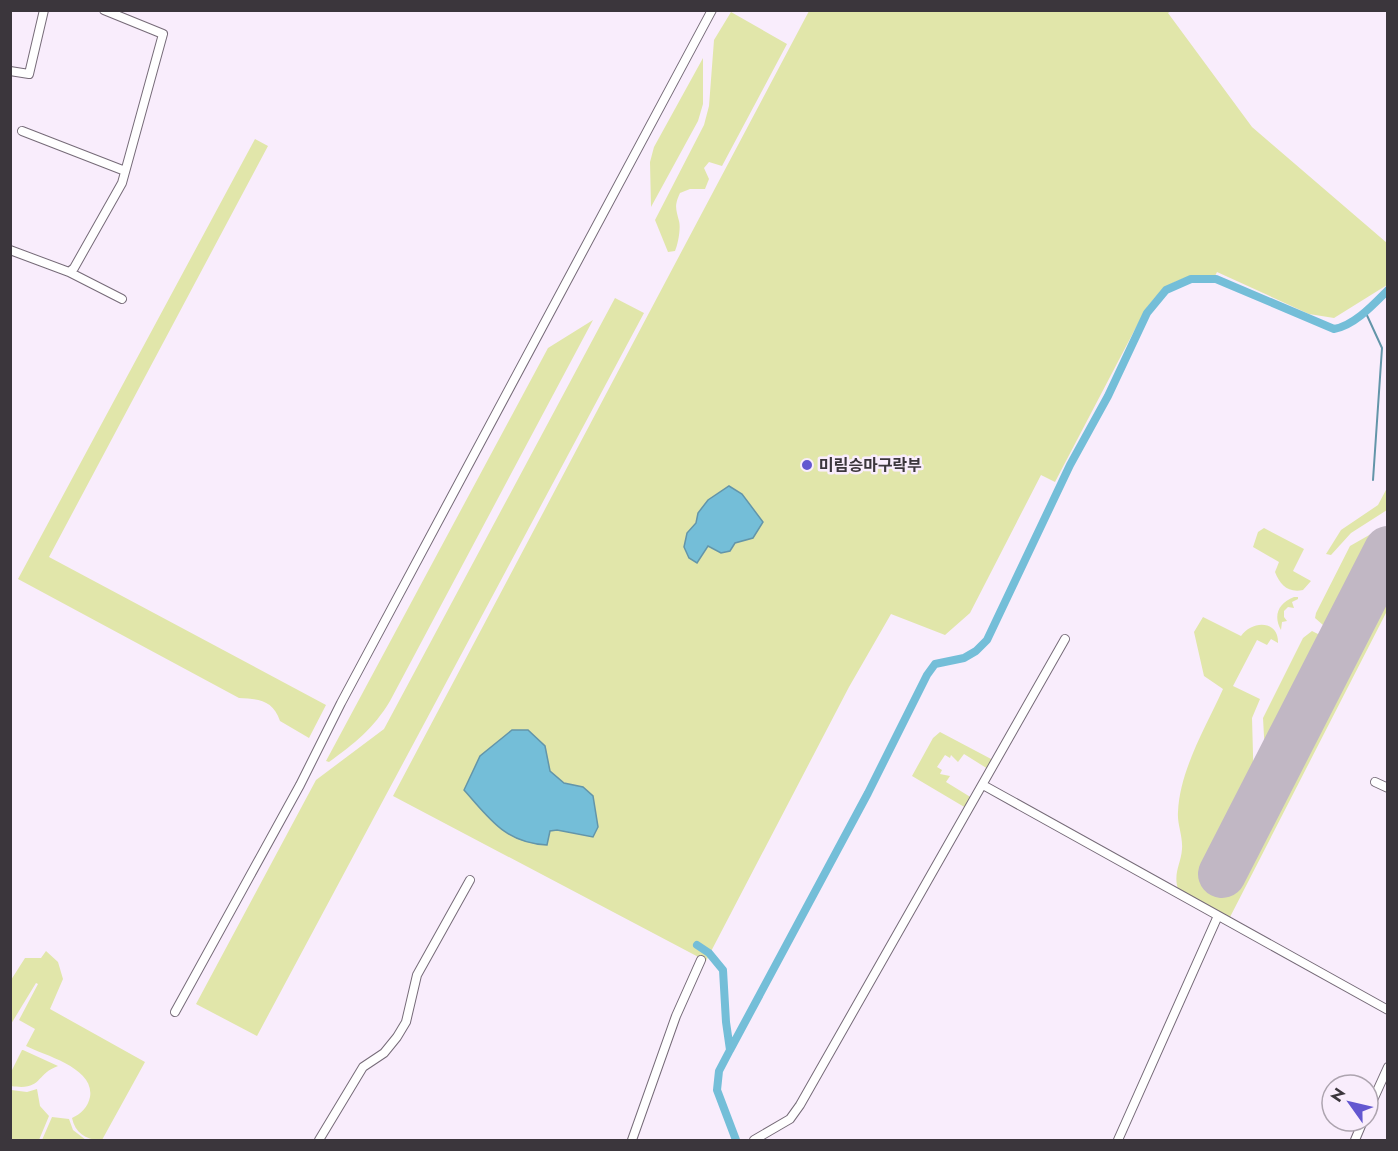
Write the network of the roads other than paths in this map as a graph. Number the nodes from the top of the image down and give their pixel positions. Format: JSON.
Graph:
{"nodes":[{"id":1,"x":44,"y":10,"type":"edge"},
{"id":2,"x":104,"y":10,"type":"edge"},
{"id":3,"x":712,"y":10,"type":"edge"},
{"id":4,"x":10,"y":71,"type":"edge"},
{"id":5,"x":22,"y":131,"type":"dead end"},
{"id":6,"x":125,"y":171,"type":"junction"},
{"id":7,"x":10,"y":250,"type":"edge"},
{"id":8,"x":69,"y":272,"type":"junction"},
{"id":9,"x":122,"y":299,"type":"dead end"},
{"id":10,"x":1065,"y":639,"type":"dead end"},
{"id":11,"x":1375,"y":782,"type":"dead end"},
{"id":12,"x":983,"y":785,"type":"junction"},
{"id":13,"x":1388,"y":788,"type":"edge"},
{"id":14,"x":470,"y":880,"type":"dead end"},
{"id":15,"x":1217,"y":918,"type":"junction"},
{"id":16,"x":701,"y":960,"type":"dead end"},
{"id":17,"x":1388,"y":1010,"type":"edge"},
{"id":18,"x":175,"y":1012,"type":"dead end"},
{"id":19,"x":1388,"y":1067,"type":"edge"},
{"id":20,"x":1380,"y":1085,"type":"edge"},
{"id":21,"x":319,"y":1140,"type":"edge"},
{"id":22,"x":632,"y":1140,"type":"edge"},
{"id":23,"x":754,"y":1140,"type":"edge"},
{"id":24,"x":1118,"y":1140,"type":"edge"}],
"edges":[{"from":1,"to":4,"type":"street"},
{"from":2,"to":6,"type":"street"},
{"from":3,"to":18,"type":"street"},
{"from":5,"to":6,"type":"street"},
{"from":6,"to":8,"type":"street"},
{"from":7,"to":8,"type":"street"},
{"from":8,"to":9,"type":"street"},
{"from":10,"to":12,"type":"street"},
{"from":11,"to":13,"type":"street"},
{"from":12,"to":15,"type":"street"},
{"from":12,"to":23,"type":"street"},
{"from":14,"to":21,"type":"street"},
{"from":15,"to":17,"type":"street"},
{"from":15,"to":24,"type":"street"},
{"from":16,"to":22,"type":"street"},
{"from":19,"to":20,"type":"street"}]}
